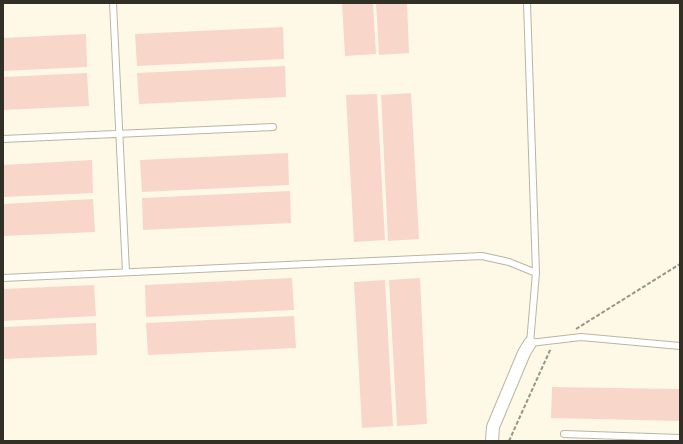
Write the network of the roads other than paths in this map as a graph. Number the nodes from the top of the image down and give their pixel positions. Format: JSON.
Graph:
{"nodes":[{"id":1,"x":113,"y":3,"type":"edge"},
{"id":2,"x":527,"y":3,"type":"edge"},
{"id":3,"x":273,"y":127,"type":"dead end"},
{"id":4,"x":119,"y":134,"type":"junction"},
{"id":5,"x":3,"y":139,"type":"edge"},
{"id":6,"x":126,"y":272,"type":"junction"},
{"id":7,"x":536,"y":273,"type":"junction"},
{"id":8,"x":3,"y":278,"type":"edge"},
{"id":9,"x":530,"y":344,"type":"junction"},
{"id":10,"x":680,"y":346,"type":"edge"},
{"id":11,"x":564,"y":434,"type":"dead end"},
{"id":12,"x":680,"y":438,"type":"edge"},
{"id":13,"x":492,"y":441,"type":"edge"}],
"edges":[{"from":1,"to":4,"type":"lane"},
{"from":2,"to":7,"type":"lane"},
{"from":3,"to":4,"type":"lane"},
{"from":4,"to":5,"type":"lane"},
{"from":4,"to":6,"type":"lane"},
{"from":6,"to":7,"type":"lane"},
{"from":6,"to":8,"type":"lane"},
{"from":7,"to":9,"type":"lane"},
{"from":9,"to":10,"type":"lane"},
{"from":9,"to":13,"type":"street"},
{"from":11,"to":12,"type":"lane"}]}
